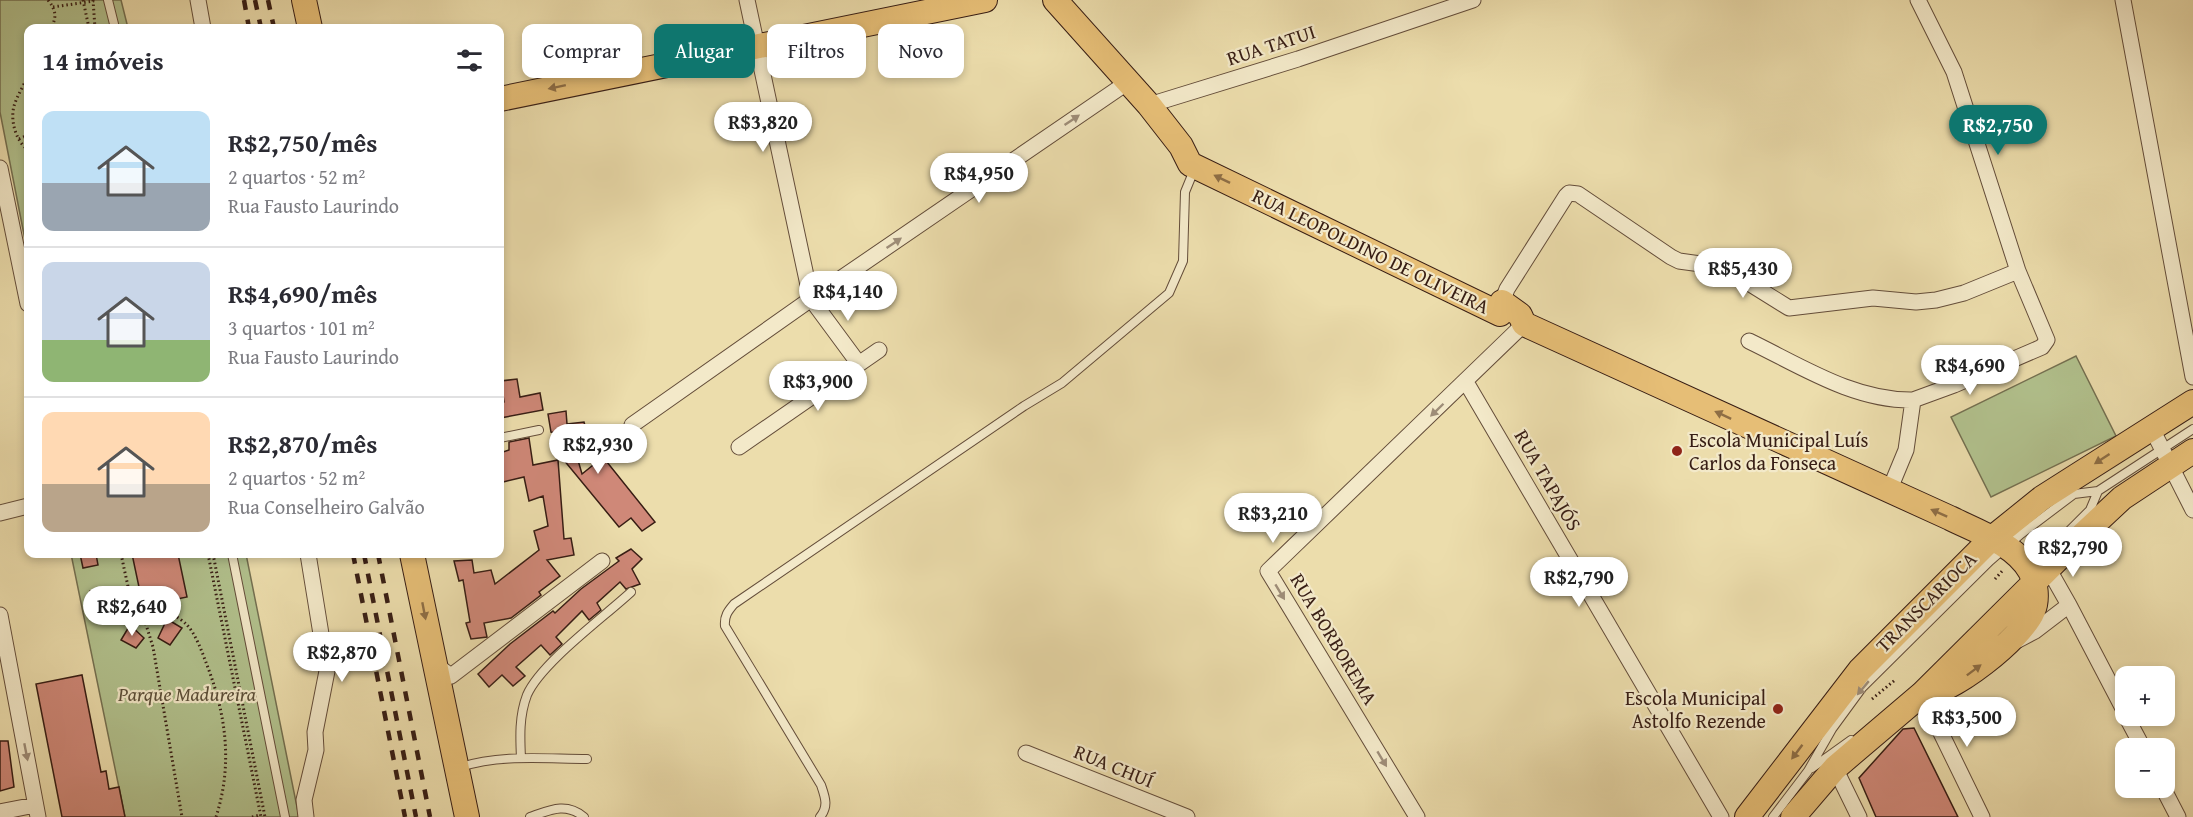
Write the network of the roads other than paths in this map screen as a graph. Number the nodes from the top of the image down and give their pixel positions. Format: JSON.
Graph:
{"nodes":[{"id":1,"x":108,"y":0,"type":"edge"},
{"id":2,"x":198,"y":0,"type":"edge"},
{"id":3,"x":304,"y":0,"type":"edge"},
{"id":4,"x":747,"y":0,"type":"edge"},
{"id":5,"x":985,"y":0,"type":"edge"},
{"id":6,"x":1055,"y":0,"type":"edge"},
{"id":7,"x":1473,"y":0,"type":"edge"},
{"id":8,"x":1918,"y":0,"type":"edge"},
{"id":9,"x":2123,"y":0,"type":"edge"},
{"id":10,"x":114,"y":24,"type":"edge"},
{"id":11,"x":202,"y":24,"type":"edge"},
{"id":12,"x":309,"y":24,"type":"edge"},
{"id":13,"x":758,"y":46,"type":"junction"},
{"id":14,"x":1128,"y":82,"type":"junction"},
{"id":15,"x":504,"y":98,"type":"edge"},
{"id":16,"x":1149,"y":105,"type":"junction"},
{"id":17,"x":1190,"y":164,"type":"junction"},
{"id":18,"x":0,"y":168,"type":"edge"},
{"id":19,"x":2018,"y":271,"type":"junction"},
{"id":20,"x":24,"y":284,"type":"edge"},
{"id":21,"x":811,"y":299,"type":"junction"},
{"id":22,"x":1502,"y":302,"type":"junction"},
{"id":23,"x":1524,"y":324,"type":"junction"},
{"id":24,"x":1749,"y":341,"type":"dead end"},
{"id":25,"x":879,"y":350,"type":"dead end"},
{"id":26,"x":859,"y":364,"type":"junction"},
{"id":27,"x":2193,"y":377,"type":"edge"},
{"id":28,"x":1466,"y":382,"type":"junction"},
{"id":29,"x":1913,"y":400,"type":"junction"},
{"id":30,"x":2193,"y":402,"type":"edge"},
{"id":31,"x":632,"y":425,"type":"dead end"},
{"id":32,"x":2151,"y":427,"type":"junction"},
{"id":33,"x":2193,"y":429,"type":"edge"},
{"id":34,"x":539,"y":430,"type":"dead end"},
{"id":35,"x":504,"y":437,"type":"edge"},
{"id":36,"x":739,"y":447,"type":"dead end"},
{"id":37,"x":2193,"y":451,"type":"edge"},
{"id":38,"x":2165,"y":457,"type":"junction"},
{"id":39,"x":1889,"y":491,"type":"junction"},
{"id":40,"x":2098,"y":491,"type":"junction"},
{"id":41,"x":24,"y":507,"type":"edge"},
{"id":42,"x":2193,"y":510,"type":"edge"},
{"id":43,"x":0,"y":513,"type":"edge"},
{"id":44,"x":1998,"y":543,"type":"junction"},
{"id":45,"x":232,"y":558,"type":"edge"},
{"id":46,"x":309,"y":558,"type":"edge"},
{"id":47,"x":413,"y":558,"type":"edge"},
{"id":48,"x":602,"y":561,"type":"dead end"},
{"id":49,"x":2034,"y":575,"type":"junction"},
{"id":50,"x":631,"y":592,"type":"dead end"},
{"id":51,"x":2069,"y":605,"type":"junction"},
{"id":52,"x":0,"y":615,"type":"edge"},
{"id":53,"x":1977,"y":627,"type":"dead end"},
{"id":54,"x":2004,"y":648,"type":"junction"},
{"id":55,"x":4,"y":661,"type":"edge"},
{"id":56,"x":434,"y":664,"type":"junction"},
{"id":57,"x":1936,"y":667,"type":"dead end"},
{"id":58,"x":1917,"y":693,"type":"junction"},
{"id":59,"x":2115,"y":694,"type":"edge"},
{"id":60,"x":1879,"y":718,"type":"dead end"},
{"id":61,"x":1854,"y":738,"type":"dead end"},
{"id":62,"x":1026,"y":753,"type":"dead end"},
{"id":63,"x":521,"y":758,"type":"junction"},
{"id":64,"x":587,"y":759,"type":"dead end"},
{"id":65,"x":456,"y":768,"type":"junction"},
{"id":66,"x":1836,"y":768,"type":"junction"},
{"id":67,"x":1808,"y":771,"type":"junction"},
{"id":68,"x":2168,"y":798,"type":"edge"},
{"id":69,"x":36,"y":811,"type":"edge"},
{"id":70,"x":0,"y":812,"type":"edge"},
{"id":71,"x":285,"y":817,"type":"edge"},
{"id":72,"x":306,"y":817,"type":"edge"},
{"id":73,"x":466,"y":817,"type":"edge"},
{"id":74,"x":530,"y":817,"type":"edge"},
{"id":75,"x":584,"y":817,"type":"edge"},
{"id":76,"x":820,"y":817,"type":"edge"},
{"id":77,"x":1187,"y":817,"type":"edge"},
{"id":78,"x":1417,"y":817,"type":"edge"},
{"id":79,"x":1720,"y":817,"type":"edge"},
{"id":80,"x":1747,"y":817,"type":"edge"},
{"id":81,"x":1773,"y":817,"type":"edge"},
{"id":82,"x":1793,"y":817,"type":"edge"},
{"id":83,"x":1859,"y":817,"type":"edge"},
{"id":84,"x":1982,"y":817,"type":"edge"},
{"id":85,"x":2178,"y":817,"type":"edge"}],
"edges":[{"from":1,"to":10,"type":"lane"},
{"from":2,"to":11,"type":"street"},
{"from":3,"to":12,"type":"main road"},
{"from":4,"to":13,"type":"street"},
{"from":5,"to":13,"type":"main road"},
{"from":6,"to":14,"type":"main road"},
{"from":7,"to":16,"type":"street","name":"RUA TATUI"},
{"from":8,"to":19,"type":"street"},
{"from":9,"to":27,"type":"street"},
{"from":13,"to":15,"type":"main road","one_way":true},
{"from":13,"to":21,"type":"street"},
{"from":14,"to":16,"type":"main road"},
{"from":21,"to":14,"type":"street","one_way":true},
{"from":16,"to":17,"type":"main road"},
{"from":22,"to":17,"type":"main road","name":"RUA LEOPOLDINO DE OLIVEIRA","one_way":true},
{"from":17,"to":76,"type":"lane"},
{"from":18,"to":20,"type":"street"},
{"from":19,"to":22,"type":"street"},
{"from":19,"to":29,"type":"street"},
{"from":21,"to":26,"type":"street"},
{"from":21,"to":31,"type":"street"},
{"from":22,"to":23,"type":"main road","name":"RUA LEOPOLDINO DE OLIVEIRA"},
{"from":23,"to":28,"type":"street","name":"RUA BORBOREMA"},
{"from":39,"to":23,"type":"main road","name":"RUA LEOPOLDINO DE OLIVEIRA","one_way":true},
{"from":24,"to":29,"type":"street"},
{"from":25,"to":26,"type":"street"},
{"from":26,"to":36,"type":"street"},
{"from":28,"to":78,"type":"street","name":"RUA BORBOREMA","one_way":true},
{"from":28,"to":79,"type":"street","name":"RUA TAPAJÓS"},
{"from":29,"to":39,"type":"street"},
{"from":30,"to":32,"type":"main road"},
{"from":32,"to":38,"type":"street"},
{"from":32,"to":44,"type":"main road","one_way":true},
{"from":33,"to":38,"type":"lane","name":"TRANSCARIOCA"},
{"from":34,"to":35,"type":"lane"},
{"from":37,"to":38,"type":"main road"},
{"from":38,"to":40,"type":"lane","name":"TRANSCARIOCA"},
{"from":38,"to":42,"type":"street"},
{"from":38,"to":49,"type":"main road"},
{"from":44,"to":39,"type":"main road","name":"RUA LEOPOLDINO DE OLIVEIRA","one_way":true},
{"from":40,"to":44,"type":"lane","name":"TRANSCARIOCA"},
{"from":40,"to":49,"type":"lane","name":"TRANSCARIOCA"},
{"from":41,"to":43,"type":"street"},
{"from":44,"to":49,"type":"main road","name":"RUA LEOPOLDINO DE OLIVEIRA"},
{"from":44,"to":67,"type":"lane","name":"TRANSCARIOCA","one_way":true},
{"from":44,"to":80,"type":"main road","one_way":true},
{"from":45,"to":71,"type":"lane"},
{"from":46,"to":72,"type":"street"},
{"from":47,"to":56,"type":"main road","one_way":true},
{"from":48,"to":56,"type":"street"},
{"from":49,"to":51,"type":"street"},
{"from":49,"to":54,"type":"main road"},
{"from":49,"to":58,"type":"main road"},
{"from":50,"to":63,"type":"lane"},
{"from":51,"to":54,"type":"street"},
{"from":51,"to":59,"type":"street"},
{"from":52,"to":55,"type":"street"},
{"from":53,"to":57,"type":"lane"},
{"from":58,"to":54,"type":"main road","one_way":true},
{"from":55,"to":69,"type":"street","one_way":true},
{"from":56,"to":65,"type":"main road"},
{"from":58,"to":60,"type":"lane"},
{"from":58,"to":66,"type":"main road"},
{"from":58,"to":84,"type":"street"},
{"from":61,"to":67,"type":"lane","name":"TRANSCARIOCA"},
{"from":62,"to":77,"type":"street","name":"RUA CHUÍ"},
{"from":63,"to":64,"type":"lane"},
{"from":63,"to":65,"type":"lane"},
{"from":65,"to":73,"type":"main road"},
{"from":66,"to":82,"type":"main road"},
{"from":66,"to":83,"type":"street"},
{"from":67,"to":81,"type":"lane","name":"TRANSCARIOCA"},
{"from":68,"to":85,"type":"street"},
{"from":69,"to":70,"type":"street"},
{"from":74,"to":75,"type":"lane"}]}
